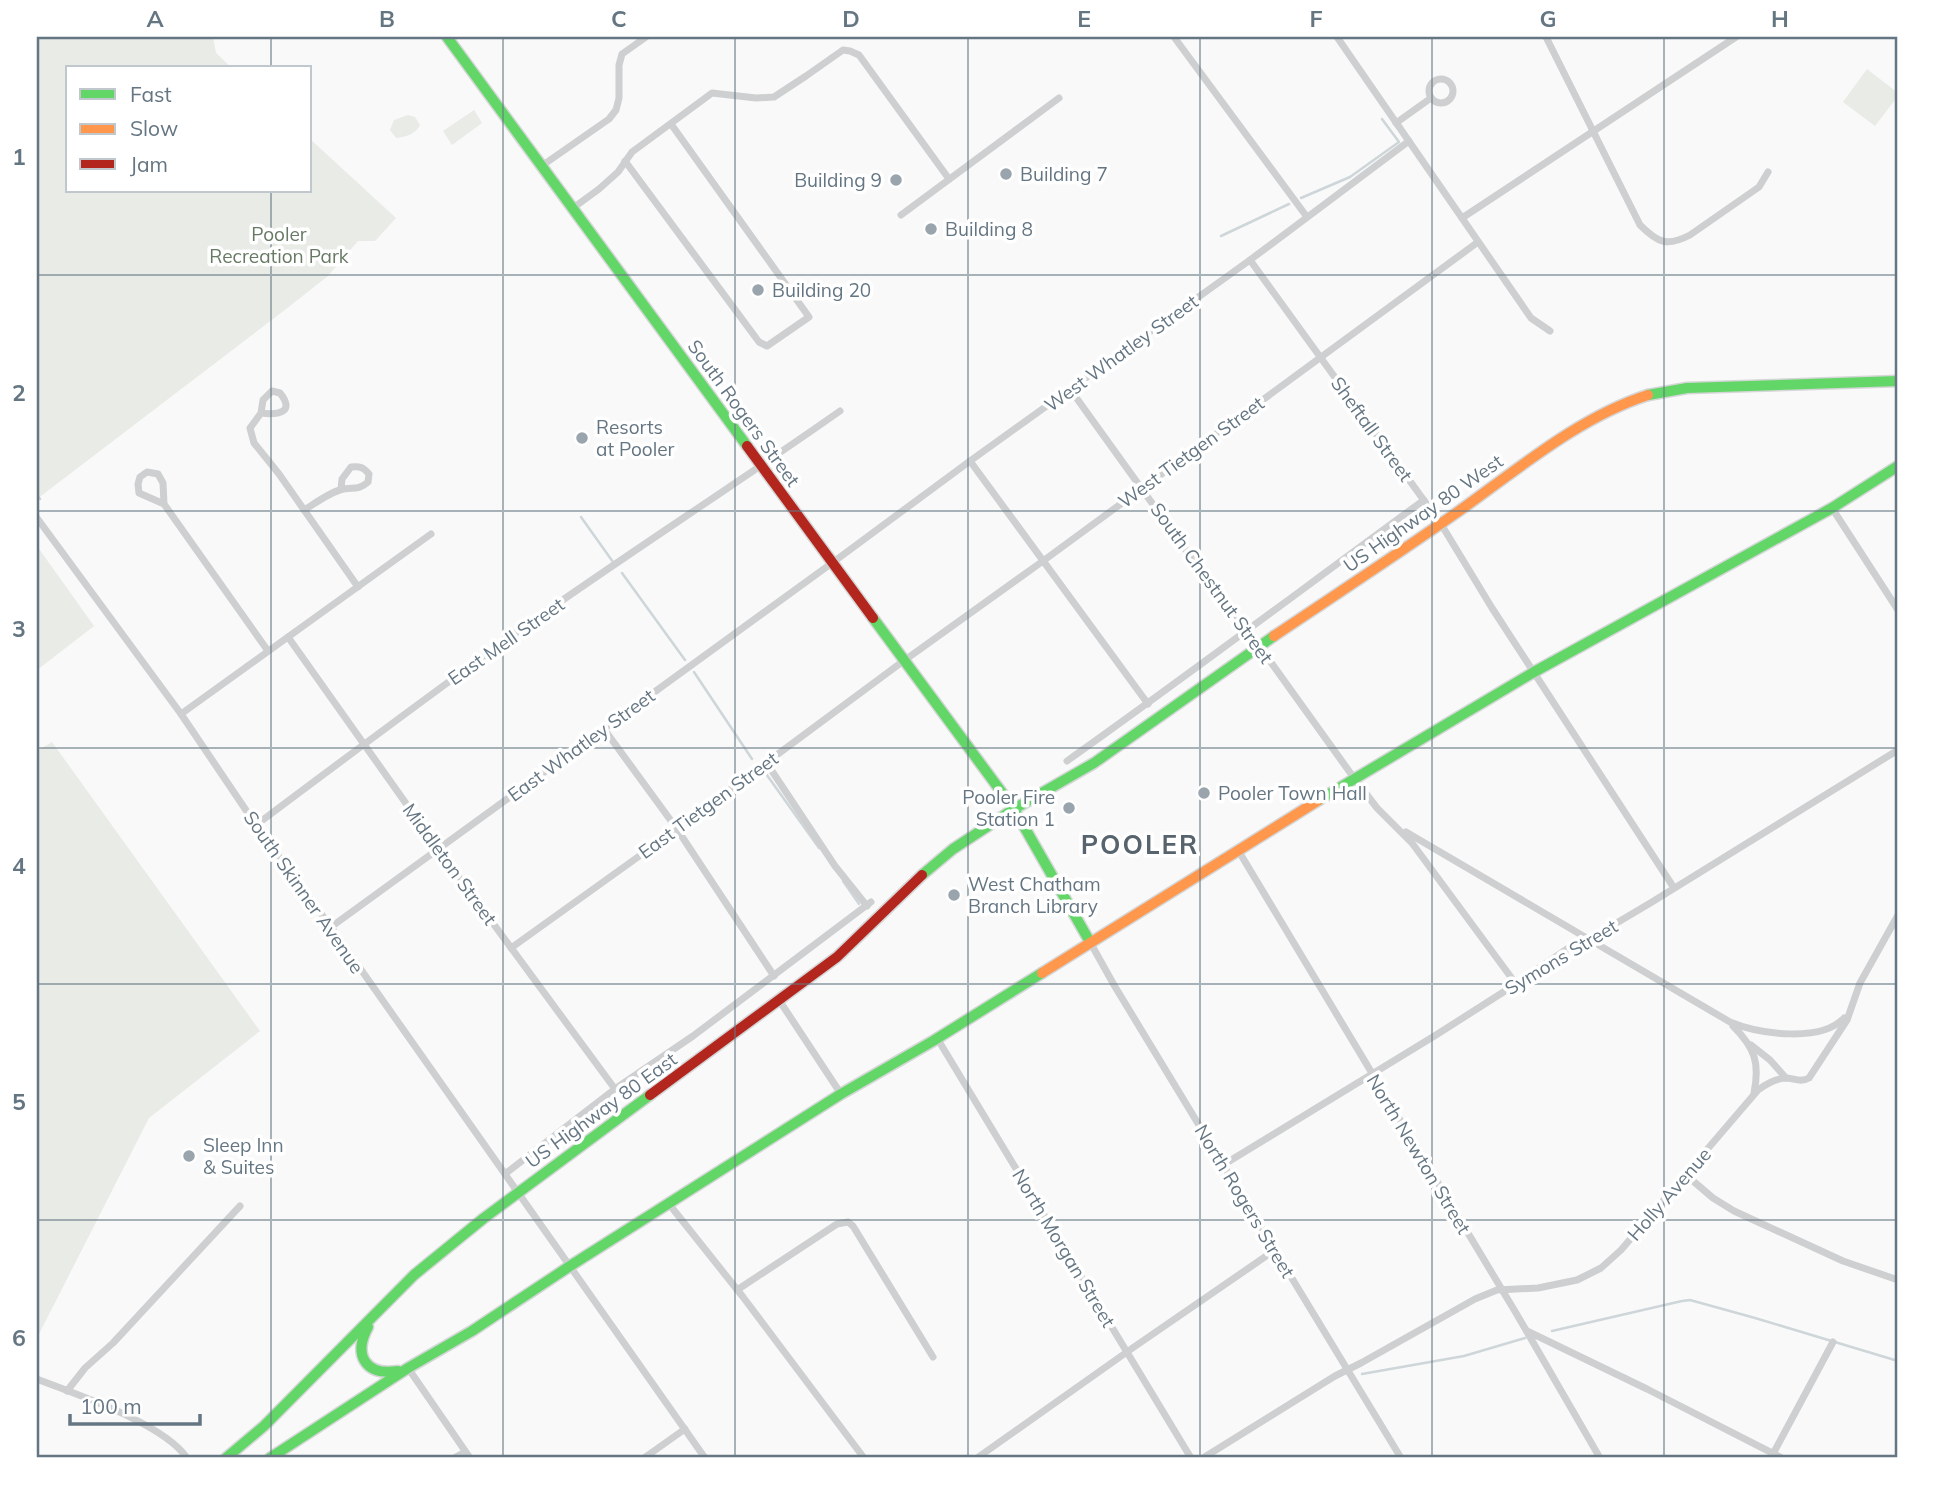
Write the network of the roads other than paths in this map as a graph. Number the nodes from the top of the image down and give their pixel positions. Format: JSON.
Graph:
{"nodes":[{"id":1,"x":447,"y":37,"type":"edge"},
{"id":2,"x":646,"y":37,"type":"edge"},
{"id":3,"x":1174,"y":37,"type":"edge"},
{"id":4,"x":1336,"y":37,"type":"edge"},
{"id":5,"x":1546,"y":37,"type":"edge"},
{"id":6,"x":1736,"y":37,"type":"edge"},
{"id":7,"x":1059,"y":98,"type":"dead end"},
{"id":8,"x":1431,"y":98,"type":"dead end"},
{"id":9,"x":1396,"y":123,"type":"junction"},
{"id":10,"x":671,"y":124,"type":"junction"},
{"id":11,"x":1594,"y":131,"type":"junction"},
{"id":12,"x":1409,"y":141,"type":"junction"},
{"id":13,"x":625,"y":161,"type":"junction"},
{"id":14,"x":543,"y":165,"type":"junction"},
{"id":15,"x":1768,"y":172,"type":"dead end"},
{"id":16,"x":949,"y":179,"type":"junction"},
{"id":17,"x":573,"y":208,"type":"junction"},
{"id":18,"x":901,"y":215,"type":"dead end"},
{"id":19,"x":1307,"y":217,"type":"junction"},
{"id":20,"x":1462,"y":218,"type":"junction"},
{"id":21,"x":1478,"y":242,"type":"junction"},
{"id":22,"x":1250,"y":260,"type":"junction"},
{"id":23,"x":1550,"y":331,"type":"dead end"},
{"id":24,"x":1320,"y":358,"type":"junction"},
{"id":25,"x":1898,"y":381,"type":"edge"},
{"id":26,"x":1070,"y":389,"type":"junction"},
{"id":27,"x":840,"y":411,"type":"dead end"},
{"id":28,"x":261,"y":413,"type":"dead end"},
{"id":29,"x":970,"y":461,"type":"junction"},
{"id":30,"x":762,"y":466,"type":"junction"},
{"id":31,"x":1898,"y":466,"type":"edge"},
{"id":32,"x":1142,"y":488,"type":"junction"},
{"id":33,"x":341,"y":489,"type":"dead end"},
{"id":34,"x":1424,"y":500,"type":"junction"},
{"id":35,"x":164,"y":504,"type":"junction"},
{"id":36,"x":1832,"y":508,"type":"junction"},
{"id":37,"x":304,"y":510,"type":"junction"},
{"id":38,"x":37,"y":518,"type":"edge"},
{"id":39,"x":1441,"y":524,"type":"junction"},
{"id":40,"x":430,"y":534,"type":"dead end"},
{"id":41,"x":1043,"y":561,"type":"junction"},
{"id":42,"x":832,"y":564,"type":"junction"},
{"id":43,"x":358,"y":587,"type":"junction"},
{"id":44,"x":1898,"y":610,"type":"edge"},
{"id":45,"x":1247,"y":629,"type":"junction"},
{"id":46,"x":288,"y":637,"type":"junction"},
{"id":47,"x":1259,"y":646,"type":"junction"},
{"id":48,"x":268,"y":651,"type":"junction"},
{"id":49,"x":904,"y":661,"type":"junction"},
{"id":50,"x":1534,"y":672,"type":"junction"},
{"id":51,"x":1148,"y":704,"type":"junction"},
{"id":52,"x":181,"y":714,"type":"junction"},
{"id":53,"x":604,"y":729,"type":"junction"},
{"id":54,"x":363,"y":744,"type":"junction"},
{"id":55,"x":1898,"y":750,"type":"edge"},
{"id":56,"x":1067,"y":761,"type":"dead end"},
{"id":57,"x":765,"y":762,"type":"junction"},
{"id":58,"x":1354,"y":778,"type":"junction"},
{"id":59,"x":1014,"y":809,"type":"junction"},
{"id":60,"x":1393,"y":823,"type":"junction"},
{"id":61,"x":256,"y":825,"type":"junction"},
{"id":62,"x":677,"y":829,"type":"junction"},
{"id":63,"x":439,"y":850,"type":"junction"},
{"id":64,"x":1238,"y":850,"type":"junction"},
{"id":65,"x":1674,"y":888,"type":"junction"},
{"id":66,"x":1898,"y":915,"type":"edge"},
{"id":67,"x":331,"y":928,"type":"junction"},
{"id":68,"x":1588,"y":938,"type":"junction"},
{"id":69,"x":1090,"y":942,"type":"junction"},
{"id":70,"x":511,"y":948,"type":"junction"},
{"id":71,"x":774,"y":976,"type":"junction"},
{"id":72,"x":1516,"y":984,"type":"junction"},
{"id":73,"x":779,"y":1000,"type":"junction"},
{"id":74,"x":1853,"y":1002,"type":"junction"},
{"id":75,"x":1730,"y":1022,"type":"junction"},
{"id":76,"x":937,"y":1038,"type":"junction"},
{"id":77,"x":1748,"y":1042,"type":"junction"},
{"id":78,"x":1372,"y":1074,"type":"junction"},
{"id":79,"x":1786,"y":1078,"type":"junction"},
{"id":80,"x":615,"y":1089,"type":"junction"},
{"id":81,"x":841,"y":1094,"type":"junction"},
{"id":82,"x":1754,"y":1094,"type":"junction"},
{"id":83,"x":1223,"y":1165,"type":"junction"},
{"id":84,"x":505,"y":1174,"type":"junction"},
{"id":85,"x":1686,"y":1175,"type":"junction"},
{"id":86,"x":517,"y":1194,"type":"junction"},
{"id":87,"x":669,"y":1204,"type":"junction"},
{"id":88,"x":240,"y":1206,"type":"dead end"},
{"id":89,"x":1275,"y":1250,"type":"junction"},
{"id":90,"x":570,"y":1266,"type":"junction"},
{"id":91,"x":1898,"y":1280,"type":"edge"},
{"id":92,"x":737,"y":1290,"type":"junction"},
{"id":93,"x":1502,"y":1290,"type":"junction"},
{"id":94,"x":382,"y":1308,"type":"junction"},
{"id":95,"x":1526,"y":1330,"type":"junction"},
{"id":96,"x":1833,"y":1342,"type":"dead end"},
{"id":97,"x":1127,"y":1352,"type":"junction"},
{"id":98,"x":933,"y":1357,"type":"dead end"},
{"id":99,"x":408,"y":1368,"type":"junction"},
{"id":100,"x":1347,"y":1370,"type":"junction"},
{"id":101,"x":37,"y":1379,"type":"edge"},
{"id":102,"x":67,"y":1391,"type":"junction"},
{"id":103,"x":685,"y":1429,"type":"junction"},
{"id":104,"x":1773,"y":1454,"type":"junction"},
{"id":105,"x":467,"y":1455,"type":"edge"},
{"id":106,"x":187,"y":1458,"type":"edge"},
{"id":107,"x":226,"y":1458,"type":"edge"},
{"id":108,"x":270,"y":1458,"type":"edge"},
{"id":109,"x":454,"y":1458,"type":"edge"},
{"id":110,"x":644,"y":1458,"type":"edge"},
{"id":111,"x":705,"y":1458,"type":"edge"},
{"id":112,"x":864,"y":1458,"type":"edge"},
{"id":113,"x":977,"y":1458,"type":"edge"},
{"id":114,"x":1191,"y":1458,"type":"edge"},
{"id":115,"x":1203,"y":1458,"type":"edge"},
{"id":116,"x":1401,"y":1458,"type":"edge"},
{"id":117,"x":1600,"y":1458,"type":"edge"},
{"id":118,"x":1782,"y":1458,"type":"edge"}],
"edges":[{"from":1,"to":14,"type":"main road","name":"South Rogers Street"},
{"from":2,"to":14,"type":"street"},
{"from":3,"to":19,"type":"street"},
{"from":4,"to":9,"type":"street"},
{"from":5,"to":11,"type":"street"},
{"from":6,"to":11,"type":"street"},
{"from":7,"to":16,"type":"street"},
{"from":8,"to":9,"type":"street"},
{"from":9,"to":12,"type":"street"},
{"from":10,"to":13,"type":"street"},
{"from":10,"to":13,"type":"street"},
{"from":10,"to":16,"type":"street"},
{"from":11,"to":15,"type":"street"},
{"from":11,"to":20,"type":"street"},
{"from":12,"to":19,"type":"street","name":"West Whatley Street"},
{"from":12,"to":20,"type":"street"},
{"from":13,"to":17,"type":"street"},
{"from":14,"to":17,"type":"main road","name":"South Rogers Street"},
{"from":16,"to":18,"type":"street"},
{"from":17,"to":30,"type":"main road","name":"South Rogers Street"},
{"from":19,"to":22,"type":"street","name":"West Whatley Street"},
{"from":20,"to":21,"type":"street"},
{"from":21,"to":23,"type":"street"},
{"from":21,"to":24,"type":"street","name":"West Tietgen Street"},
{"from":22,"to":24,"type":"street","name":"Sheftall Street"},
{"from":22,"to":26,"type":"street","name":"West Whatley Street"},
{"from":24,"to":32,"type":"street","name":"West Tietgen Street"},
{"from":24,"to":34,"type":"street","name":"Sheftall Street"},
{"from":25,"to":39,"type":"main road","name":"US Highway 80 West"},
{"from":26,"to":29,"type":"street","name":"West Whatley Street"},
{"from":26,"to":32,"type":"street","name":"South Chestnut Street"},
{"from":27,"to":30,"type":"street","name":"East Mell Street"},
{"from":28,"to":37,"type":"street"},
{"from":29,"to":41,"type":"street"},
{"from":29,"to":42,"type":"street","name":"West Whatley Street"},
{"from":30,"to":42,"type":"main road","name":"South Rogers Street"},
{"from":30,"to":54,"type":"street","name":"East Mell Street"},
{"from":31,"to":36,"type":"main road"},
{"from":32,"to":41,"type":"street","name":"West Tietgen Street"},
{"from":32,"to":45,"type":"street","name":"South Chestnut Street"},
{"from":33,"to":37,"type":"street"},
{"from":34,"to":39,"type":"street","name":"Sheftall Street"},
{"from":34,"to":45,"type":"street"},
{"from":35,"to":35,"type":"street"},
{"from":35,"to":48,"type":"street"},
{"from":36,"to":44,"type":"street"},
{"from":36,"to":50,"type":"main road"},
{"from":37,"to":43,"type":"street"},
{"from":38,"to":52,"type":"street","name":"South Skinner Avenue"},
{"from":39,"to":47,"type":"main road","name":"US Highway 80 West"},
{"from":39,"to":50,"type":"street","name":"Sheftall Street"},
{"from":40,"to":43,"type":"street"},
{"from":41,"to":49,"type":"street","name":"West Tietgen Street"},
{"from":41,"to":51,"type":"street"},
{"from":42,"to":49,"type":"main road","name":"South Rogers Street"},
{"from":42,"to":53,"type":"street","name":"East Whatley Street"},
{"from":43,"to":46,"type":"street"},
{"from":45,"to":47,"type":"street","name":"South Chestnut Street"},
{"from":45,"to":51,"type":"street"},
{"from":46,"to":48,"type":"street"},
{"from":46,"to":54,"type":"street","name":"Middleton Street"},
{"from":47,"to":58,"type":"street","name":"South Chestnut Street"},
{"from":47,"to":59,"type":"main road","name":"US Highway 80 West"},
{"from":48,"to":52,"type":"street"},
{"from":49,"to":57,"type":"street","name":"East Tietgen Street"},
{"from":49,"to":59,"type":"main road","name":"South Rogers Street"},
{"from":50,"to":58,"type":"main road"},
{"from":50,"to":65,"type":"street","name":"Sheftall Street"},
{"from":51,"to":56,"type":"street"},
{"from":52,"to":61,"type":"street","name":"South Skinner Avenue"},
{"from":53,"to":62,"type":"street"},
{"from":53,"to":63,"type":"street","name":"East Whatley Street"},
{"from":54,"to":61,"type":"street","name":"East Mell Street"},
{"from":54,"to":63,"type":"street","name":"Middleton Street"},
{"from":55,"to":65,"type":"street","name":"Symons Street"},
{"from":57,"to":62,"type":"street","name":"East Tietgen Street"},
{"from":57,"to":71,"type":"street"},
{"from":58,"to":60,"type":"street","name":"South Chestnut Street"},
{"from":58,"to":64,"type":"main road"},
{"from":59,"to":69,"type":"main road","name":"South Rogers Street"},
{"from":59,"to":73,"type":"main road","name":"US Highway 80 East"},
{"from":60,"to":68,"type":"street"},
{"from":60,"to":72,"type":"street"},
{"from":61,"to":67,"type":"street","name":"South Skinner Avenue"},
{"from":62,"to":70,"type":"street","name":"East Tietgen Street"},
{"from":62,"to":71,"type":"street"},
{"from":63,"to":67,"type":"street","name":"East Whatley Street"},
{"from":63,"to":70,"type":"street","name":"Middleton Street"},
{"from":64,"to":69,"type":"main road"},
{"from":64,"to":78,"type":"street","name":"North Newton Street"},
{"from":65,"to":68,"type":"street","name":"Symons Street"},
{"from":66,"to":74,"type":"street","name":"Holly Avenue"},
{"from":67,"to":84,"type":"street","name":"South Skinner Avenue"},
{"from":68,"to":72,"type":"street","name":"Symons Street"},
{"from":68,"to":75,"type":"street"},
{"from":69,"to":76,"type":"main road"},
{"from":69,"to":83,"type":"street","name":"North Rogers Street"},
{"from":70,"to":80,"type":"street","name":"Middleton Street"},
{"from":71,"to":80,"type":"street"},
{"from":72,"to":78,"type":"street","name":"Symons Street"},
{"from":73,"to":81,"type":"street"},
{"from":73,"to":86,"type":"main road","name":"US Highway 80 East"},
{"from":74,"to":75,"type":"street"},
{"from":74,"to":79,"type":"street","name":"Holly Avenue"},
{"from":75,"to":77,"type":"street"},
{"from":76,"to":81,"type":"main road"},
{"from":76,"to":97,"type":"street","name":"North Morgan Street"},
{"from":77,"to":79,"type":"street"},
{"from":77,"to":82,"type":"street"},
{"from":78,"to":83,"type":"street","name":"Symons Street"},
{"from":78,"to":93,"type":"street","name":"North Newton Street"},
{"from":79,"to":82,"type":"street","name":"Holly Avenue"},
{"from":80,"to":84,"type":"street"},
{"from":81,"to":87,"type":"main road"},
{"from":82,"to":85,"type":"street","name":"Holly Avenue"},
{"from":83,"to":89,"type":"street","name":"North Rogers Street"},
{"from":84,"to":86,"type":"street","name":"South Skinner Avenue"},
{"from":85,"to":91,"type":"street"},
{"from":85,"to":93,"type":"street","name":"Holly Avenue"},
{"from":86,"to":90,"type":"street","name":"South Skinner Avenue"},
{"from":86,"to":94,"type":"main road","name":"US Highway 80 East"},
{"from":87,"to":90,"type":"main road"},
{"from":87,"to":92,"type":"street"},
{"from":88,"to":102,"type":"street"},
{"from":89,"to":97,"type":"street"},
{"from":89,"to":100,"type":"street","name":"North Rogers Street"},
{"from":90,"to":99,"type":"main road"},
{"from":90,"to":103,"type":"street","name":"South Skinner Avenue"},
{"from":92,"to":98,"type":"street"},
{"from":92,"to":112,"type":"street"},
{"from":93,"to":95,"type":"street","name":"North Newton Street"},
{"from":93,"to":100,"type":"street","name":"Holly Avenue"},
{"from":94,"to":99,"type":"main road"},
{"from":94,"to":107,"type":"main road","name":"US Highway 80 East"},
{"from":95,"to":104,"type":"street"},
{"from":95,"to":117,"type":"street","name":"North Newton Street"},
{"from":96,"to":104,"type":"street"},
{"from":97,"to":113,"type":"street"},
{"from":97,"to":114,"type":"street","name":"North Morgan Street"},
{"from":99,"to":105,"type":"street"},
{"from":99,"to":108,"type":"main road"},
{"from":100,"to":115,"type":"street","name":"Holly Avenue"},
{"from":100,"to":116,"type":"street","name":"North Rogers Street"},
{"from":101,"to":102,"type":"street"},
{"from":102,"to":106,"type":"street"},
{"from":103,"to":110,"type":"street"},
{"from":103,"to":111,"type":"street","name":"South Skinner Avenue"},
{"from":104,"to":118,"type":"street"},
{"from":105,"to":109,"type":"street"}]}
